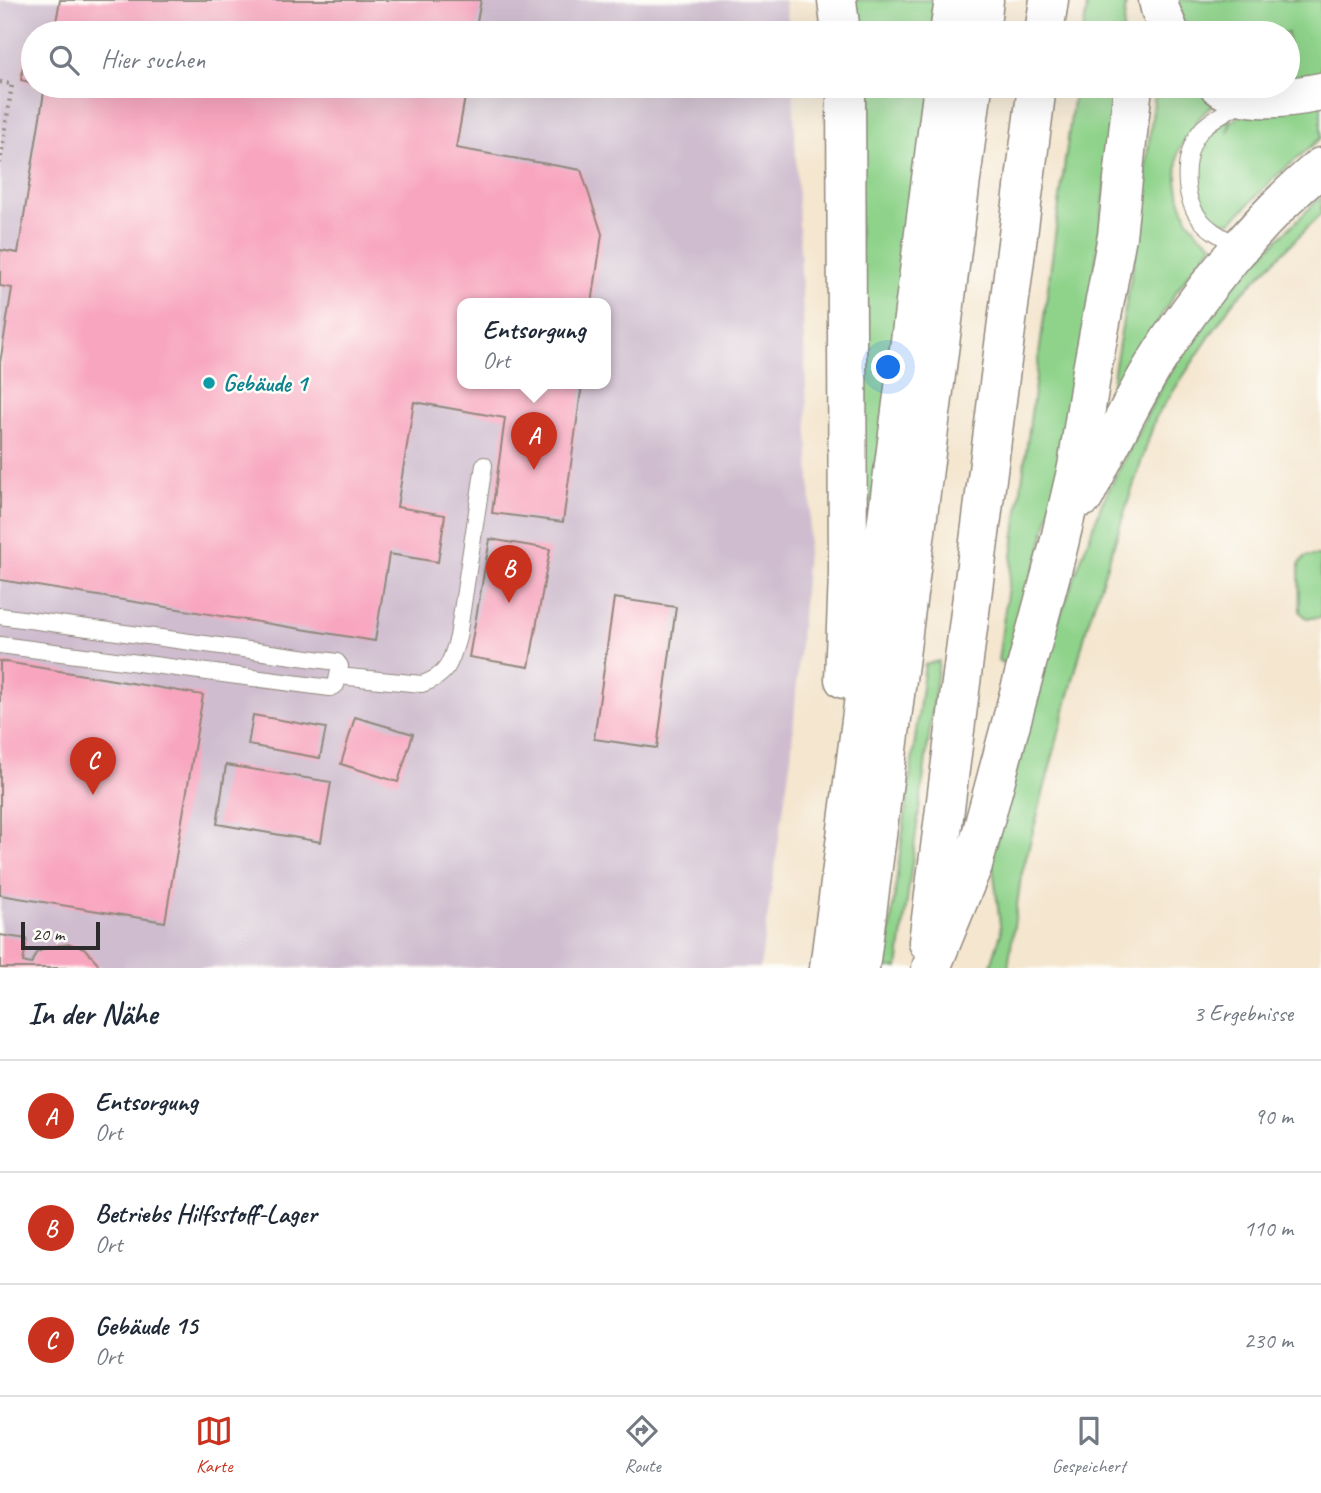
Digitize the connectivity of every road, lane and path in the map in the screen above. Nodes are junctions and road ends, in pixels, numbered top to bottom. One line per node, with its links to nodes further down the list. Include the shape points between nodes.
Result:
1 (837, 0): 7 (highway)
2 (954, 0): 8 (highway)
3 (984, 0): 9 (highway)
4 (1049, 0): 10 (highway)
5 (1140, 0): 11 (highway)
6 (1158, 0): 12 (highway)
7 (840, 21)
8 (951, 21)
9 (981, 21)
10 (1046, 21)
11 (1139, 21)
12 (1165, 21)
13 (0, 82): 22 (path, via 12,84)
14 (1321, 92): 15 (highway)
15 (1300, 96)
16 (846, 98): 30 (highway, via 847,633)
17 (941, 98): 31 (highway)
18 (972, 98): 32 (highway)
19 (1036, 98): 33 (highway)
20 (1132, 98): 26 (highway, via 1116,236 1077,467)
21 (1230, 98): 24 (lane, via 1201,130 1186,163 1186,181 1200,219)
22 (0, 163)
23 (1321, 167): 24 (highway)
24 (1241, 247): 26 (highway, via 1153,367)
25 (484, 465): 29 (lane, via 458,637 444,672 422,684)
26 (1058, 548): 34 (highway, via 973,865)
27 (0, 616): 29 (lane, via 337,662)
28 (0, 645): 29 (lane, via 330,688)
29 (338, 676)
30 (817, 968)
31 (830, 968)
32 (860, 968)
33 (924, 968)
34 (931, 968)

